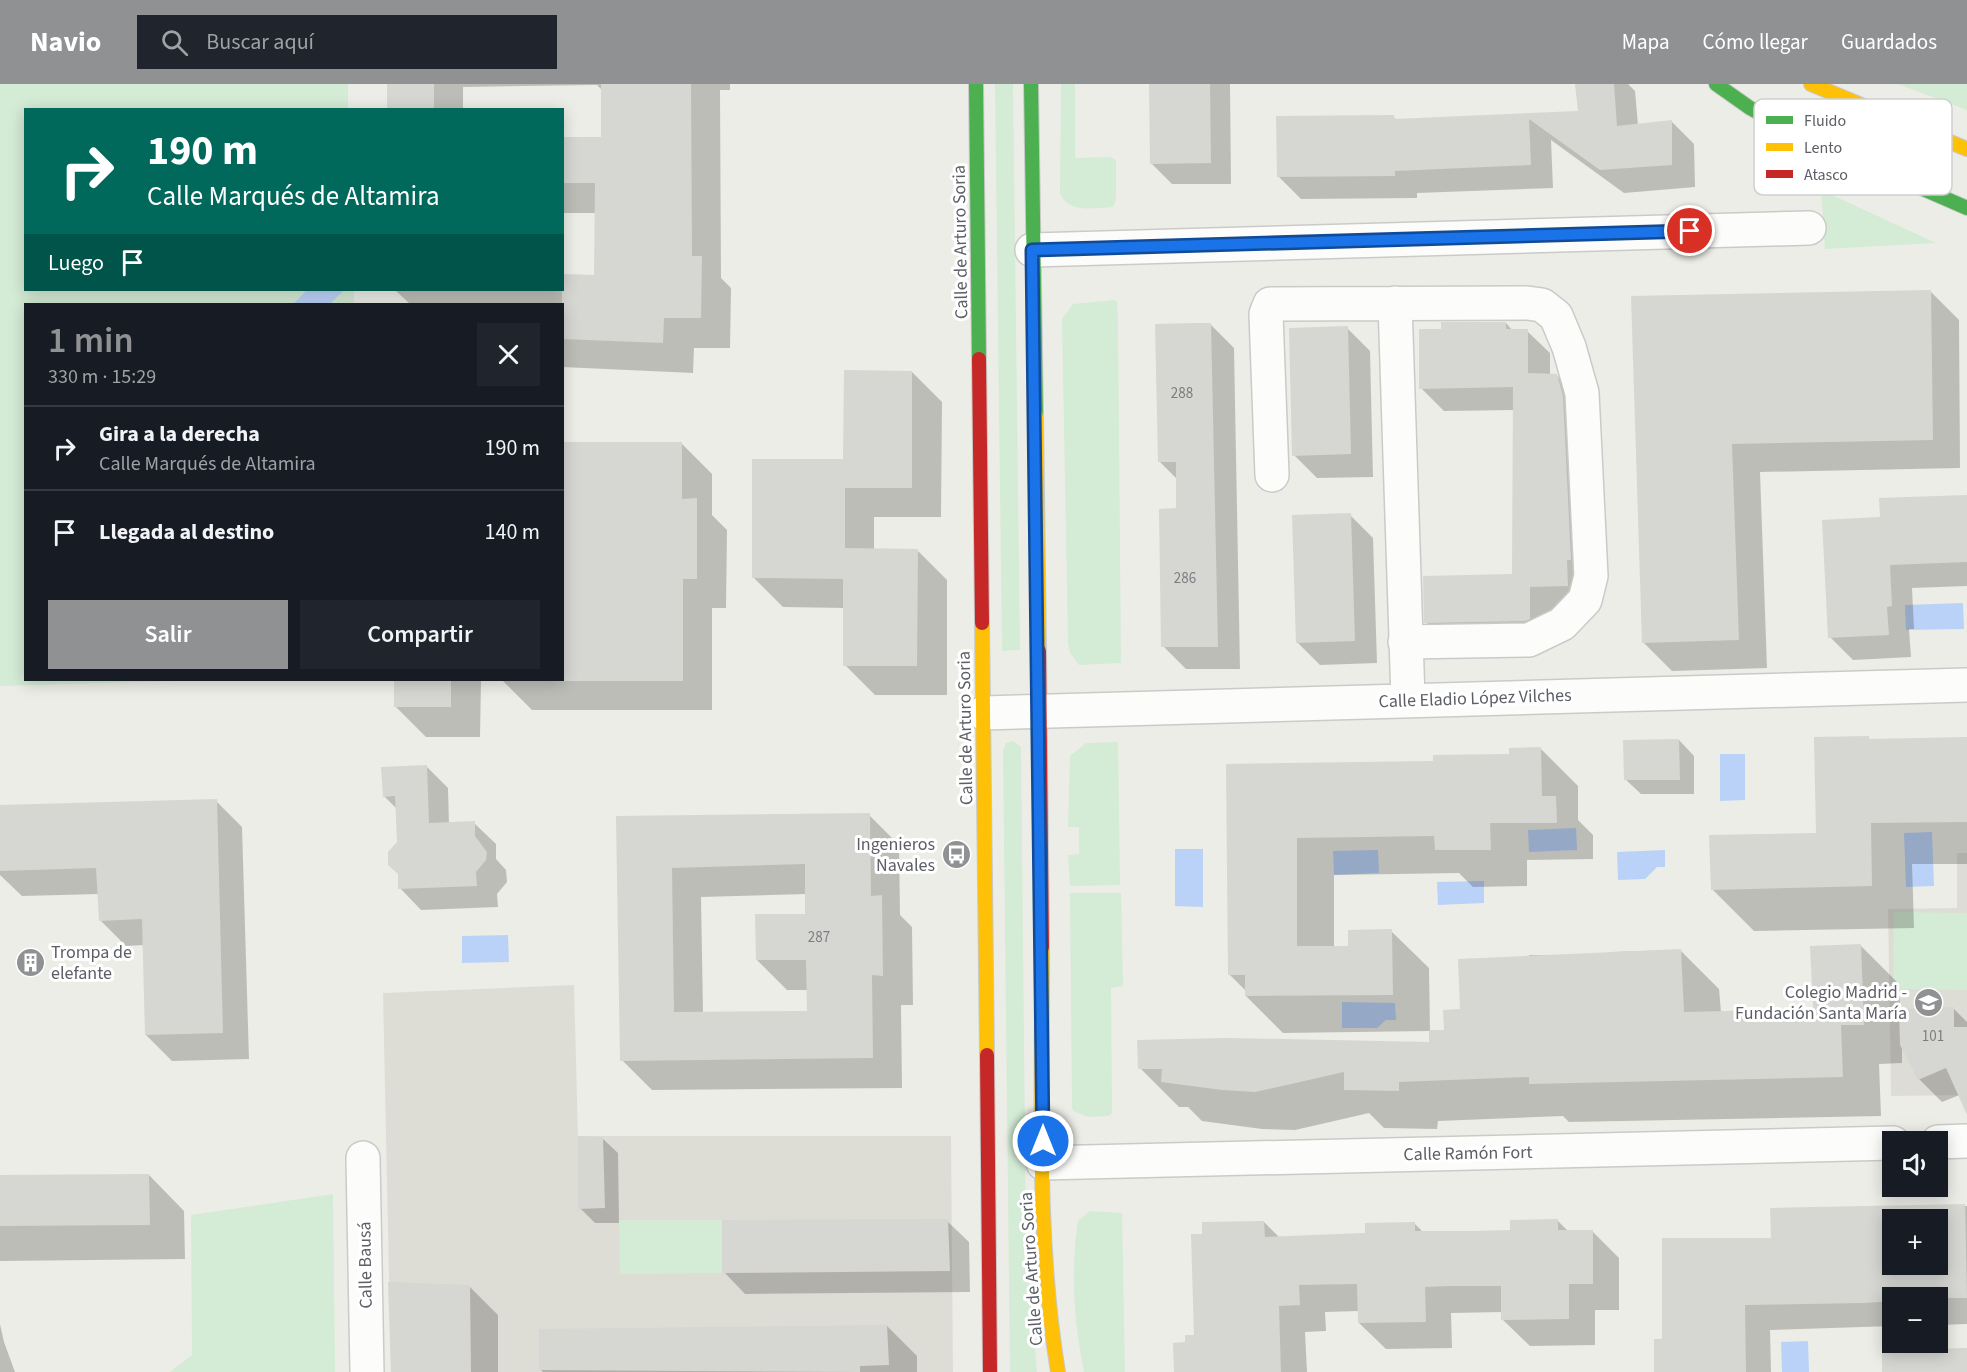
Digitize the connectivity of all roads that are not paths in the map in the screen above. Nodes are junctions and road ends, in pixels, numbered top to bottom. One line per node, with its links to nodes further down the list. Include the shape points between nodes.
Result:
1 (976, 84): 19 (main road, Calle de Arturo Soria)
2 (1031, 84): 12 (main road, Calle de Arturo Soria)
3 (1716, 84): 6 (main road)
4 (1811, 84): 5 (main road)
5 (1847, 99)
6 (1754, 110)
7 (1952, 143): 8 (main road)
8 (1967, 149)
9 (1932, 195): 10 (main road)
10 (1967, 207)
11 (1809, 228): 12 (street)
12 (1032, 250): 18 (main road, Calle de Arturo Soria)
13 (1395, 303): 14 (street, via 1270,304 1266,314); 15 (street); 15 (street, via 1542,304 1556,316 1582,393 1590,576 1585,600 1562,624 1529,640)
14 (1272, 475)
15 (1405, 642): 17 (street)
16 (1967, 685): 17 (street, Calle Eladio López Vilches)
17 (1408, 699): 18 (street, Calle Eladio López Vilches)
18 (1038, 709): 19 (street, Calle Eladio López Vilches); 24 (main road, Calle de Arturo Soria)
19 (983, 713): 26 (main road, Calle de Arturo Soria)
20 (1967, 1141): 21 (street)
21 (1948, 1142)
22 (1882, 1143): 24 (street, Calle Ramón Fort)
23 (363, 1158): 25 (street, Calle Bausá)
24 (1043, 1163): 27 (main road, Calle de Arturo Soria, via 1043,1242)
25 (367, 1372)
26 (990, 1372)
27 (1058, 1372)

